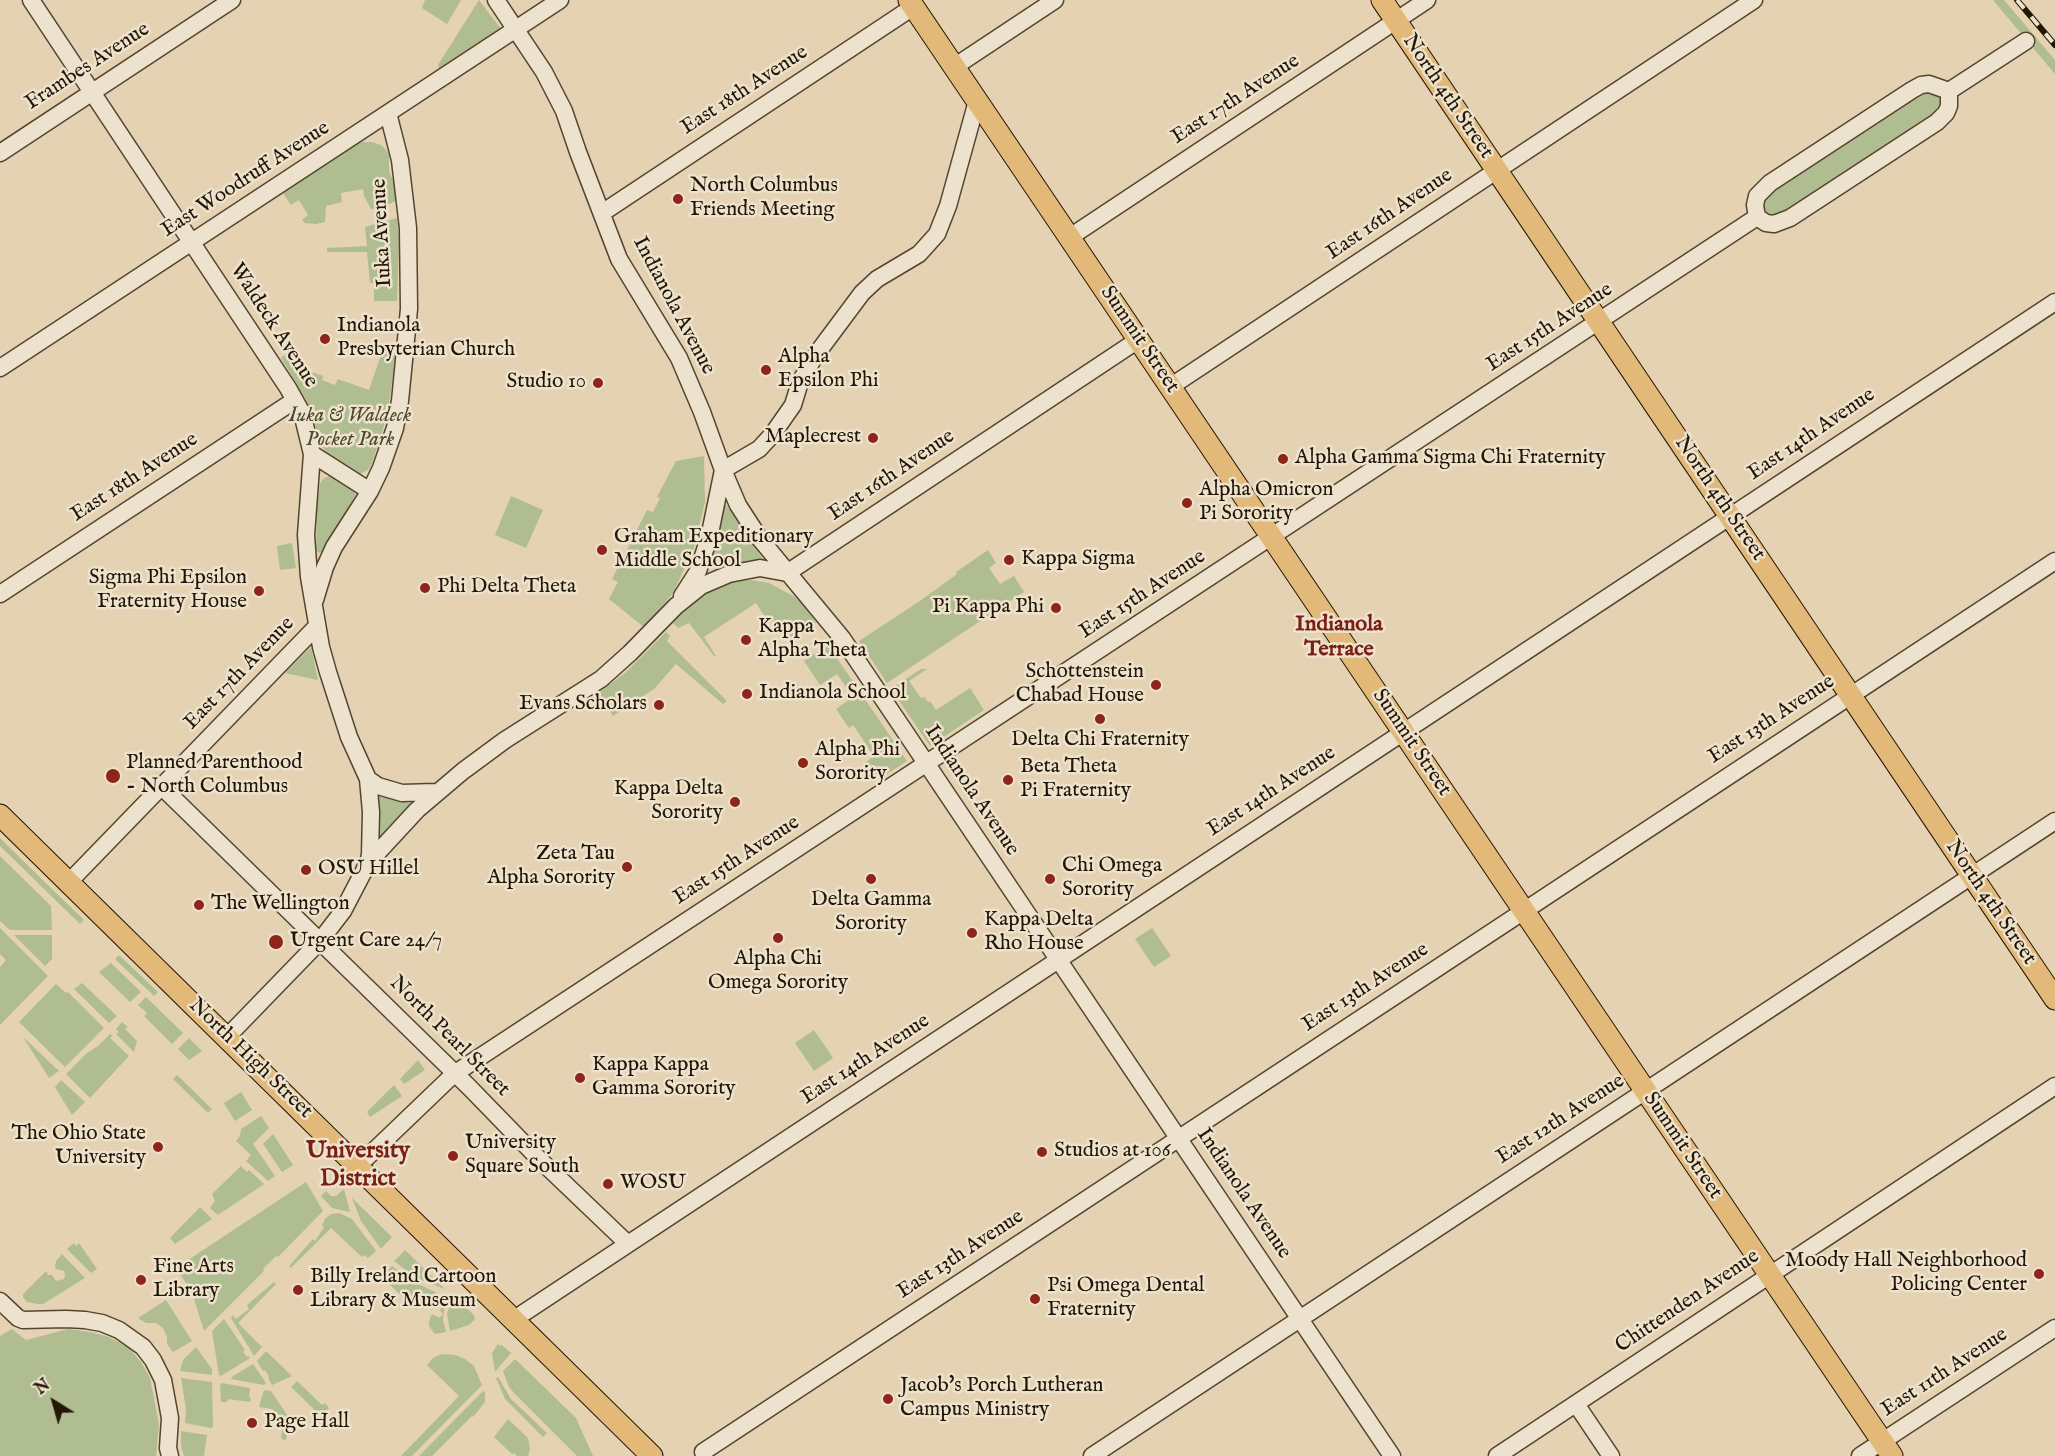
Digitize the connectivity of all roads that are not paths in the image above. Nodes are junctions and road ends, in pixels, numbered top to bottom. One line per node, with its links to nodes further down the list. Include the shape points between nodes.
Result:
1 (31, 0): 15 (street, Waldeck Avenue)
2 (232, 0): 15 (street, Frambes Avenue)
3 (560, 0): 11 (street, East Woodruff Avenue)
4 (1055, 0): 13 (street)
5 (1382, 0): 10 (main road, North 4th Street)
6 (1427, 0): 10 (street, East 17th Avenue)
7 (1754, 0): 19 (street, East 16th Avenue)
8 (911, 3): 13 (main road, Summit Street); 20 (street, East 18th Avenue)
9 (499, 4): 11 (street, Indianola Avenue)
10 (1396, 21): 19 (main road, North 4th Street); 22 (street, East 17th Avenue)
11 (516, 29): 17 (street, East Woodruff Avenue); 20 (street, Indianola Avenue, via 564,111)
12 (2026, 41): 14 (street)
13 (954, 67): 16 (main road, Summit Street)
14 (1949, 91): 21 (street, via 1949,106 1937,122 1790,218 1774,224); 21 (street, via 1921,85 1836,140 1761,190 1755,206)
15 (93, 92): 18 (street, Frambes Avenue); 23 (street, Waldeck Avenue)
16 (977, 101): 22 (main road, Summit Street); 31 (street, via 937,234 919,254 877,279 862,293 815,356 800,381 793,405 770,437 759,449)
17 (388, 113): 23 (street, East Woodruff Avenue); 32 (street, Iuka Avenue, via 404,188 409,309 395,428)
18 (0, 153)
19 (1497, 171): 25 (main road, North 4th Street); 28 (street, East 16th Avenue)
20 (602, 213): 31 (street, Indianola Avenue, via 619,259 679,358)
21 (1757, 217): 25 (street, East 15th Avenue)
22 (1070, 237): 26 (main road, Summit Street)
23 (192, 242): 27 (street, East Woodruff Avenue); 29 (street, Waldeck Avenue)
24 (2055, 302): 33 (street, East 14th Avenue)
25 (1599, 322): 33 (main road, North 4th Street); 34 (street, East 15th Avenue)
26 (1138, 340): 28 (main road, Summit Street); 36 (street, East 16th Avenue)
27 (0, 368)
28 (1170, 387): 34 (main road, Summit Street)
29 (295, 400): 30 (street, Waldeck Avenue); 37 (street, East 18th Avenue)
30 (312, 454): 32 (street); 38 (street, Waldeck Avenue, via 306,535)
31 (723, 471): 36 (street, Indianola Avenue, via 760,539); 39 (street, via 698,571)
32 (370, 491): 38 (street, Iuka Avenue, via 334,547)
33 (1730, 517): 41 (main road, North 4th Street); 42 (street, East 14th Avenue)
34 (1272, 537): 42 (main road, Summit Street); 43 (street, East 15th Avenue)
35 (2055, 561): 41 (street, East 13th Avenue)
36 (787, 573): 39 (street, via 760,568 729,574 701,586); 43 (street, Indianola Avenue, via 842,638)
37 (0, 594)
38 (313, 606): 40 (street, Waldeck Avenue)
39 (676, 606): 46 (street, via 601,679 505,740)
40 (317, 626): 44 (street, Waldeck Avenue, via 346,728); 45 (street, East 17th Avenue)
41 (1851, 695): 50 (main road, North 4th Street); 52 (street, East 13th Avenue)
42 (1404, 732): 52 (main road, Summit Street); 54 (street, East 14th Avenue)
43 (926, 764): 54 (street, Indianola Avenue); 57 (street, East 15th Avenue)
44 (368, 779): 46 (street, via 402,793); 49 (street, Waldeck Avenue)
45 (162, 786): 51 (street, East 17th Avenue); 53 (street, North Pearl Street)
46 (436, 792): 49 (street)
47 (0, 815): 51 (main road, North High Street)
48 (2055, 821): 50 (street, East 12th Avenue)
49 (368, 863): 53 (street, via 343,911)
50 (1972, 876): 55 (main road, North 4th Street); 59 (street, East 12th Avenue)
51 (69, 882): 56 (main road, North High Street)
52 (1523, 911): 59 (main road, Summit Street); 60 (street, East 13th Avenue)
53 (320, 941): 56 (street); 57 (street, North Pearl Street)
54 (1058, 960): 60 (street, Indianola Avenue); 62 (street, East 14th Avenue)
55 (2055, 999)
56 (227, 1037): 61 (main road, North High Street)
57 (454, 1074): 61 (street, East 15th Avenue); 62 (street, North Pearl Street)
58 (2055, 1086): 63 (street, Chittenden Avenue)
59 (1646, 1091): 63 (main road, Summit Street); 65 (street, East 12th Avenue)
60 (1178, 1138): 65 (street, Indianola Avenue); 70 (street, East 13th Avenue)
61 (358, 1166): 66 (main road, North High Street)
62 (628, 1244): 66 (street, East 14th Avenue)
63 (1770, 1275): 68 (street, Chittenden Avenue); 69 (main road, Summit Street)
64 (0, 1301): 71 (street, via 23,1320 102,1323 143,1347 163,1380 170,1418)
65 (1300, 1319): 73 (street, East 12th Avenue); 74 (street, Indianola Avenue)
66 (513, 1320): 72 (main road, North High Street)
67 (2052, 1337): 69 (street, East 11th Avenue)
68 (1576, 1404): 75 (street, Chittenden Avenue); 76 (street)
69 (1887, 1449): 77 (street, East 11th Avenue)
70 (702, 1452)
71 (170, 1456)
72 (652, 1456)
73 (1092, 1456)
74 (1392, 1456)
75 (1497, 1456)
76 (1611, 1456)
77 (1860, 1456)

